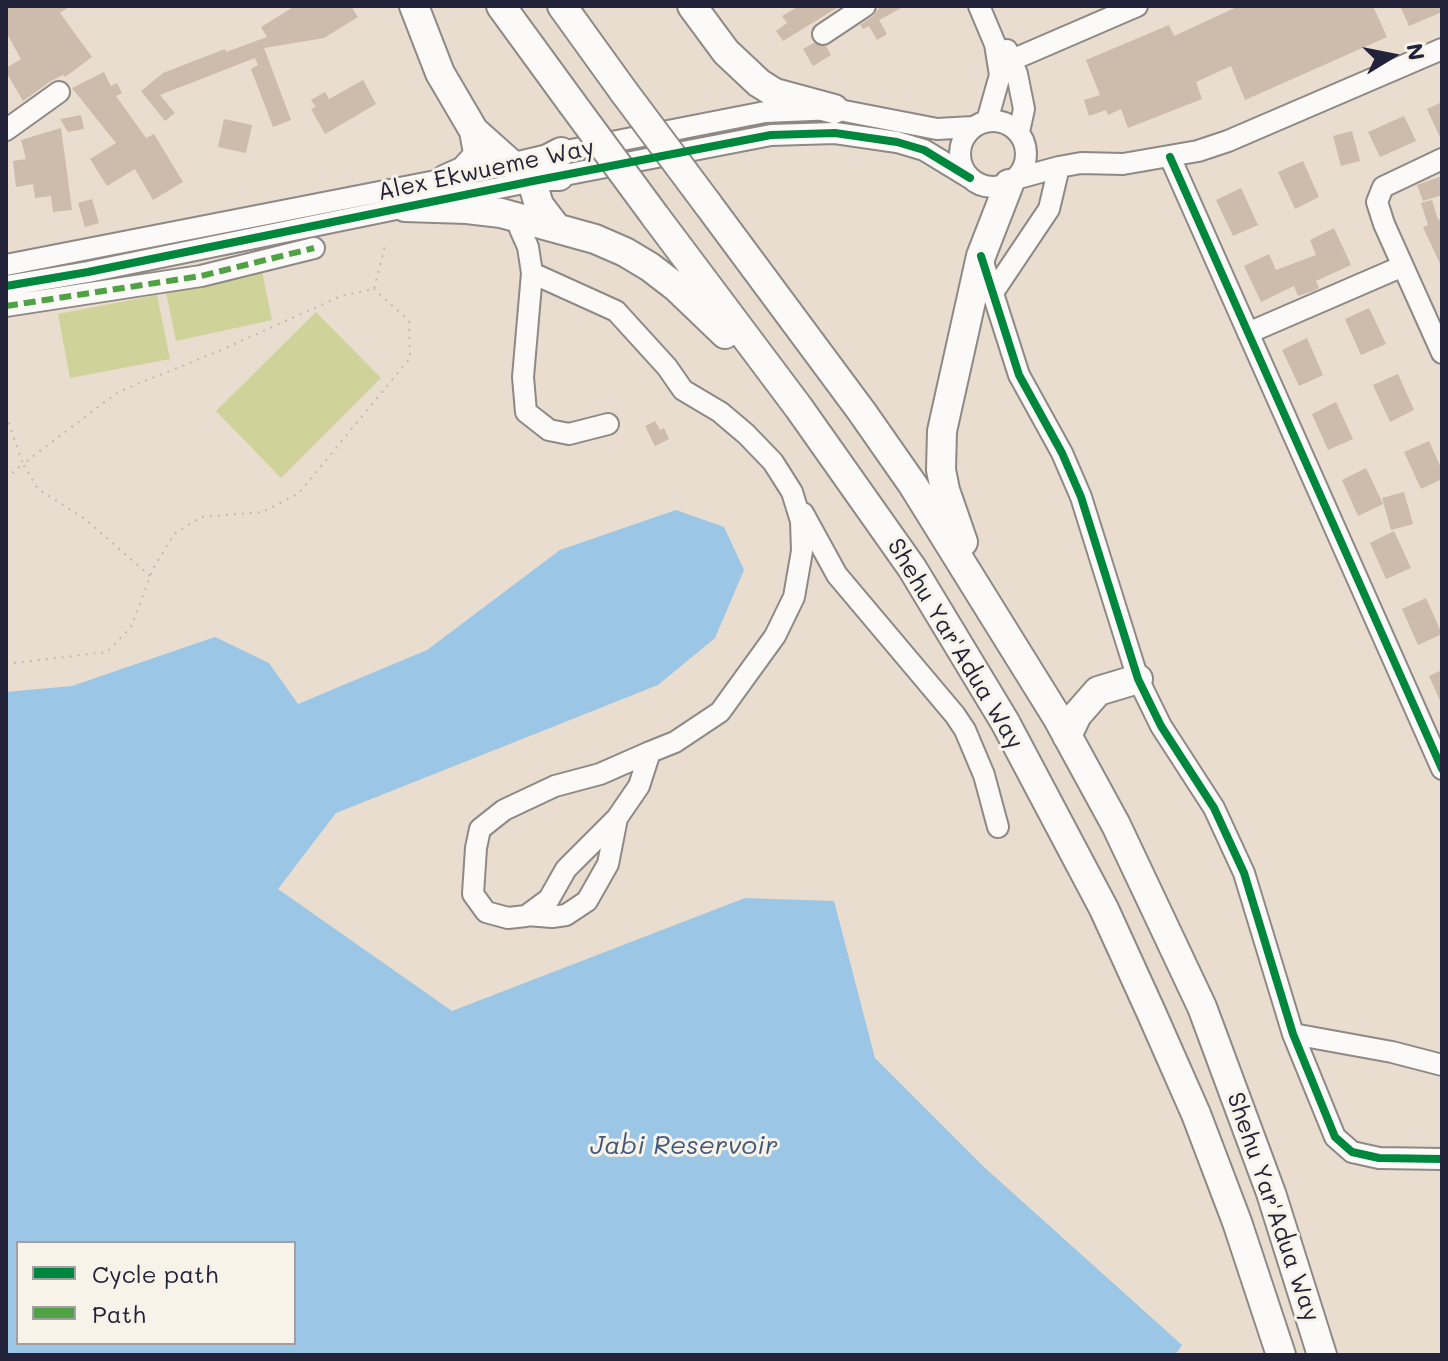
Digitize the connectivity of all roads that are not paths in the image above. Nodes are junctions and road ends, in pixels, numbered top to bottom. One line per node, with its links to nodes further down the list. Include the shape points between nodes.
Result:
1 (414, 6): 15 (highway, via 429,51)
2 (501, 6): 38 (highway, Shehu Yar'Adua Way, bridge)
3 (562, 6): 41 (highway, Shehu Yar'Adua Way, bridge, via 862,412)
4 (692, 6): 12 (highway, via 726,52 759,83 775,93)
5 (865, 6): 8 (street)
6 (1137, 6): 10 (street)
7 (981, 11): 10 (street); 13 (street, via 995,44 1000,75)
8 (823, 34)
9 (1442, 49): 17 (street, via 1228,141)
10 (1012, 60): 16 (street, via 1024,109)
11 (59, 92): 14 (street)
12 (834, 109): 13 (street, Alex Ekwueme Way, via 937,129); 21 (street, Alex Ekwueme Way, via 765,112)
13 (980, 124): 16 (street, via 999,120); 22 (street, via 961,146 963,168)
14 (6, 130)
15 (474, 131): 21 (highway); 23 (highway, via 475,159)
16 (1020, 133): 19 (street, via 1043,152); 24 (street, via 1027,155)
17 (1170, 157): 19 (street); 36 (street)
18 (1442, 159): 31 (street, via 1383,187 1377,202)
19 (1081, 163): 20 (street)
20 (1059, 167): 24 (street); 34 (street, via 1049,209)
21 (540, 169): 22 (street, Alex Ekwueme Way, via 813,133 897,142 924,150); 23 (street, Alex Ekwueme Way); 25 (street, Alex Ekwueme Way); 27 (highway, via 539,205)
22 (970, 178): 24 (street, via 990,187)
23 (446, 179): 30 (street, Alex Ekwueme Way)
24 (1012, 181): 29 (highway)
25 (405, 207): 26 (highway); 33 (street, Alex Ekwueme Way)
26 (522, 217): 27 (highway); 32 (street, via 520,229)
27 (555, 226): 38 (highway, via 615,247 650,267 703,311)
28 (314, 248): 35 (street, via 201,276)
29 (981, 256): 34 (street); 41 (highway, via 944,412 941,470 954,519)
30 (6, 265)
31 (1403, 266): 36 (street); 37 (street)
32 (532, 273): 39 (street, via 523,377 526,412 549,430 569,434); 40 (street, via 616,311 683,390 746,434)
33 (6, 286)
34 (994, 291): 42 (street, via 1019,375 1081,497)
35 (6, 306)
36 (1248, 333): 44 (street)
37 (1442, 353)
38 (799, 408): 53 (highway, Shehu Yar'Adua Way, via 957,639 1104,909 1196,1114)
39 (608, 424)
40 (792, 492): 45 (street, via 801,521 802,551 794,597 775,636 720,712); 48 (street, via 837,575 965,730)
41 (1008, 637): 43 (highway, Shehu Yar'Adua Way)
42 (1138, 679): 43 (highway, via 1098,691); 50 (street, via 1228,836 1259,916)
43 (1067, 736): 54 (highway, Shehu Yar'Adua Way, via 1116,825 1202,1007 1271,1193)
44 (1436, 738): 46 (street)
45 (650, 752): 47 (street, via 639,786); 49 (street, via 555,786 504,810 480,829 473,894 486,912 508,918)
46 (1442, 769)
47 (617, 818): 49 (street, via 566,869 549,899); 49 (street, via 608,864 587,901 566,915)
48 (998, 827)
49 (527, 915)
50 (1293, 1034): 51 (street); 52 (street, via 1335,1137 1343,1145 1379,1158)
51 (1442, 1065)
52 (1442, 1159)
53 (1281, 1355)
54 (1322, 1355)

